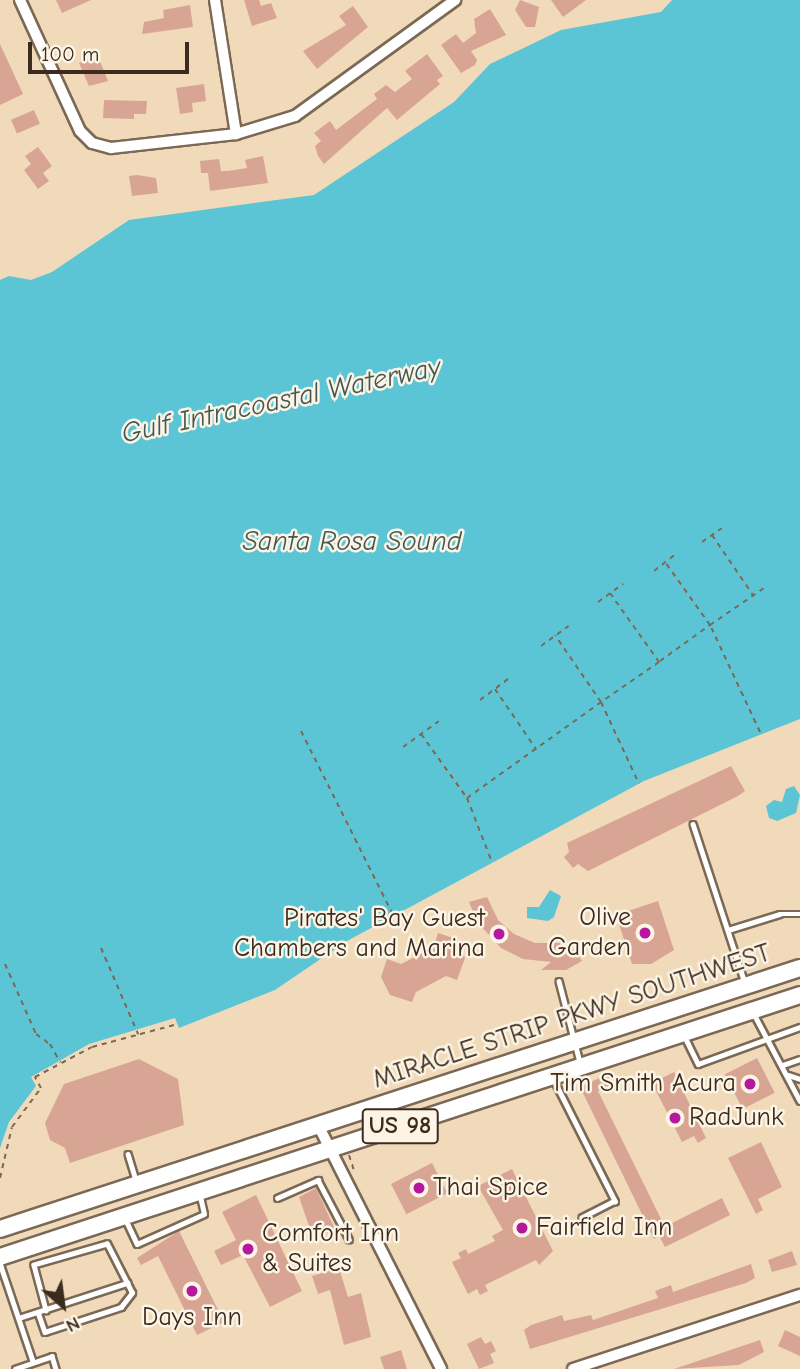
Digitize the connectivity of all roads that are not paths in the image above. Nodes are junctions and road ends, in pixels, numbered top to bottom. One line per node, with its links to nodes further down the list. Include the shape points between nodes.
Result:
1 (20, 0): 4 (street, via 75,122 92,143 111,148)
2 (215, 0): 4 (street)
3 (455, 0): 4 (street, via 312,106 274,125)
4 (236, 134)
5 (694, 824): 7 (lane)
6 (800, 914): 7 (lane, via 780,914)
7 (727, 930): 10 (lane)
8 (800, 968): 10 (highway, MIRACLE STRIP PKWY SOUTHWEST / US 98)
9 (559, 981): 16 (lane)
10 (745, 985): 16 (highway, MIRACLE STRIP PKWY SOUTHWEST / US 98)
11 (800, 995): 12 (highway, MIRACLE STRIP PKWY SOUTHWEST / US 98)
12 (751, 1011): 14 (highway, MIRACLE STRIP PKWY SOUTHWEST / US 98); 15 (lane)
13 (800, 1027): 15 (lane)
14 (684, 1033): 15 (lane, via 698,1064); 19 (highway, MIRACLE STRIP PKWY SOUTHWEST / US 98)
15 (769, 1037): 18 (lane)
16 (573, 1043): 19 (lane); 24 (highway, MIRACLE STRIP PKWY SOUTHWEST / US 98)
17 (800, 1059): 18 (lane)
18 (783, 1065): 20 (lane)
19 (581, 1066): 21 (highway, MIRACLE STRIP PKWY SOUTHWEST / US 98)
20 (788, 1075): 22 (lane); 23 (lane)
21 (552, 1076): 25 (highway, MIRACLE STRIP PKWY SOUTHWEST / US 98); 31 (lane, via 615,1201)
22 (800, 1079)
23 (800, 1101)
24 (318, 1125): 25 (street); 27 (highway, MIRACLE STRIP PKWY SOUTHWEST / US 98)
25 (330, 1149): 28 (highway, MIRACLE STRIP PKWY SOUTHWEST / US 98); 46 (street)
26 (128, 1154): 27 (lane)
27 (138, 1184): 32 (highway, MIRACLE STRIP PKWY SOUTHWEST / US 98)
28 (199, 1191): 30 (highway, MIRACLE STRIP PKWY SOUTHWEST / US 98); 30 (lane, via 204,1213 136,1244)
29 (277, 1198): 34 (lane, via 318,1180)
30 (124, 1216): 36 (highway, MIRACLE STRIP PKWY SOUTHWEST / US 98)
31 (582, 1218)
32 (29, 1219): 33 (highway, MIRACLE STRIP PKWY SOUTHWEST / US 98); 35 (highway)
33 (0, 1229)
34 (349, 1239)
35 (0, 1241)
36 (0, 1256)
37 (0, 1263): 42 (lane)
38 (127, 1283): 40 (lane); 40 (lane, via 107,1244 34,1265); 41 (lane, via 132,1293 121,1307 45,1332)
39 (800, 1295): 47 (street)
40 (46, 1310): 41 (lane)
41 (38, 1312): 42 (lane)
42 (19, 1318): 43 (lane)
43 (33, 1361): 44 (lane); 45 (lane, via 52,1356)
44 (15, 1369)
45 (56, 1369)
46 (441, 1369)
47 (573, 1369)

